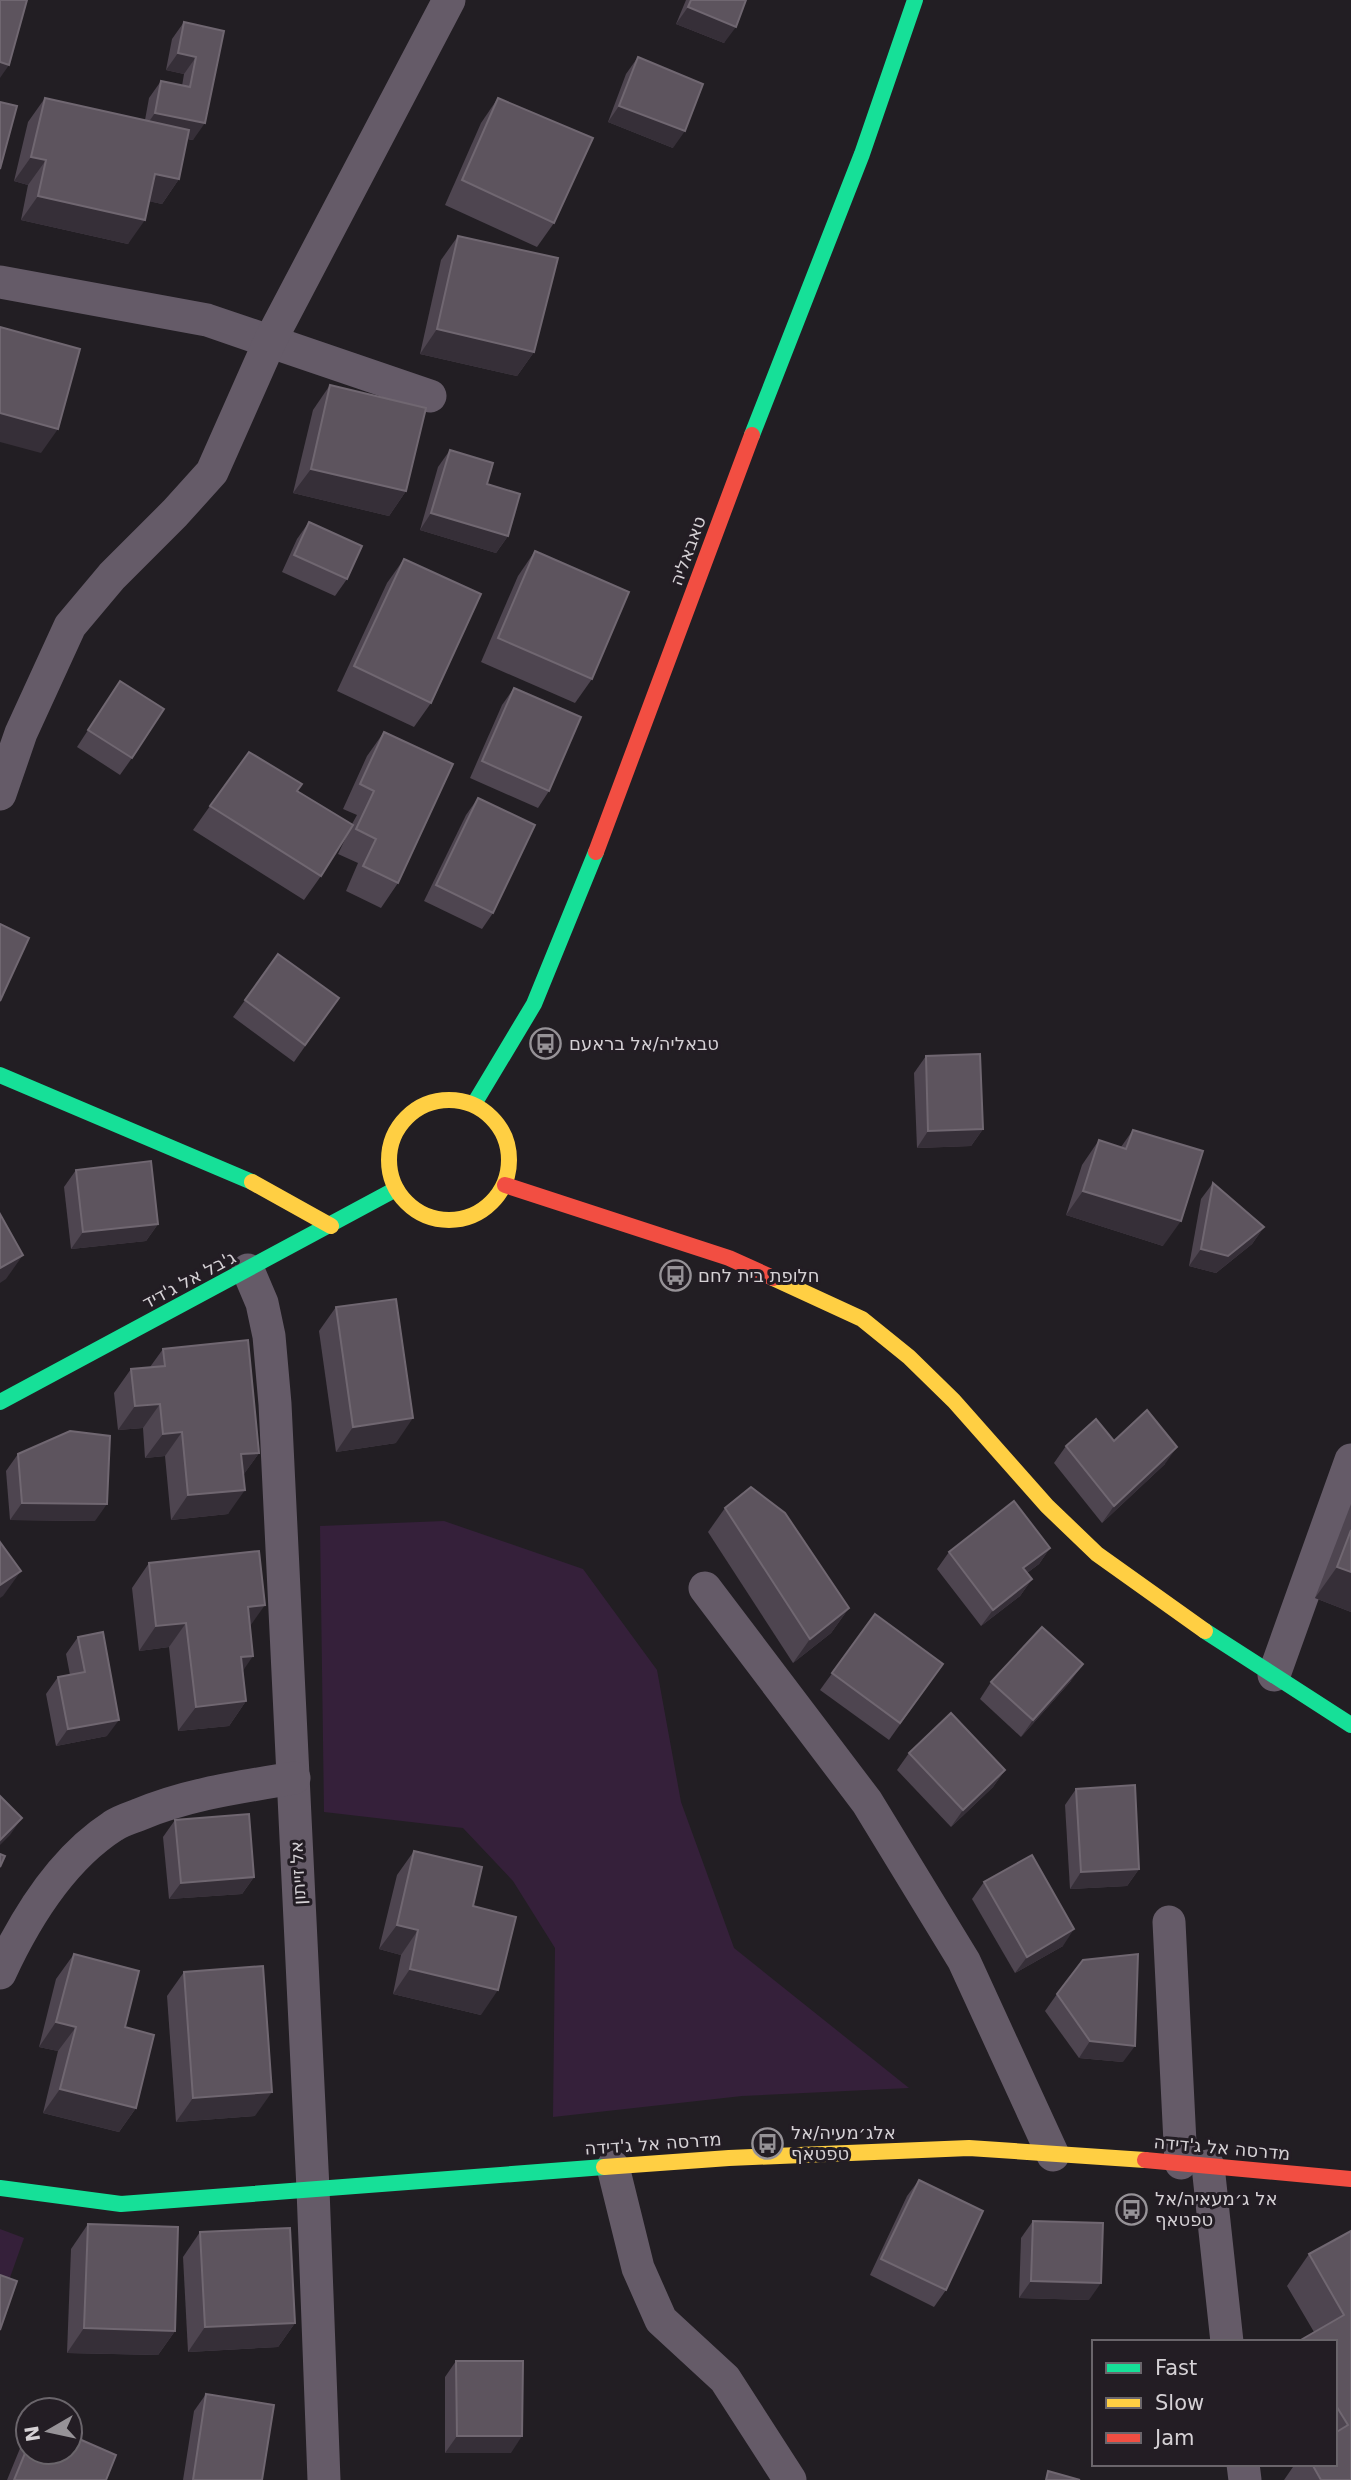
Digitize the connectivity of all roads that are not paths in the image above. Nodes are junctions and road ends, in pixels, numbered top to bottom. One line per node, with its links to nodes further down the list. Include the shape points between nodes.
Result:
1 (449, 0): 4 (street)
2 (915, 0): 8 (street, טאבאליה, via 862,154 739,467 585,882 534,1004)
3 (0, 282): 4 (street, via 207,320)
4 (270, 341): 5 (street); 6 (street, via 212,472 70,626 21,733)
5 (430, 396)
6 (0, 794)
7 (0, 1075): 11 (street, via 262,1186)
8 (474, 1104): 9 (street, via 490,1114 509,1147); 10 (street, via 437,1100 405,1119 394,1134 390,1153)
9 (505, 1185): 10 (street, via 480,1213 461,1220 424,1215); 16 (street, via 729,1258 862,1319 945,1392 1047,1506 1097,1554 1180,1615)
10 (396, 1189): 11 (street, ג'בל אל ג'דיד)
11 (331, 1226): 12 (street, ג'בל אל ג'דיד)
12 (248, 1270): 13 (street, ג'בל אל ג'דיד); 18 (street, אל זייתון, via 269,1336)
13 (0, 1402)
14 (1351, 1460): 16 (street)
15 (705, 1588): 21 (street, via 867,1802 964,1961)
16 (1274, 1675): 17 (street)
17 (1351, 1725)
18 (293, 1778): 20 (street, via 199,1794 114,1825 78,1854 51,1887 16,1939); 26 (street, אל זייתון)
19 (1169, 1922): 22 (street)
20 (0, 1973)
21 (1053, 2155): 22 (street, מדרסה אל ג'דידה); 23 (street, מדרסה אל ג'דידה, via 969,2148)
22 (1195, 2164): 24 (street, מדרסה אל ג'דידה); 27 (street)
23 (613, 2167): 26 (street, מדרסה אל ג'דידה); 29 (street, via 638,2268 661,2320 725,2379)
24 (1351, 2179)
25 (0, 2188): 26 (street, מדרסה אל ג'דידה, via 121,2204)
26 (313, 2189): 28 (street, אל זייתון)
27 (1227, 2340)
28 (324, 2480)
29 (790, 2480)

